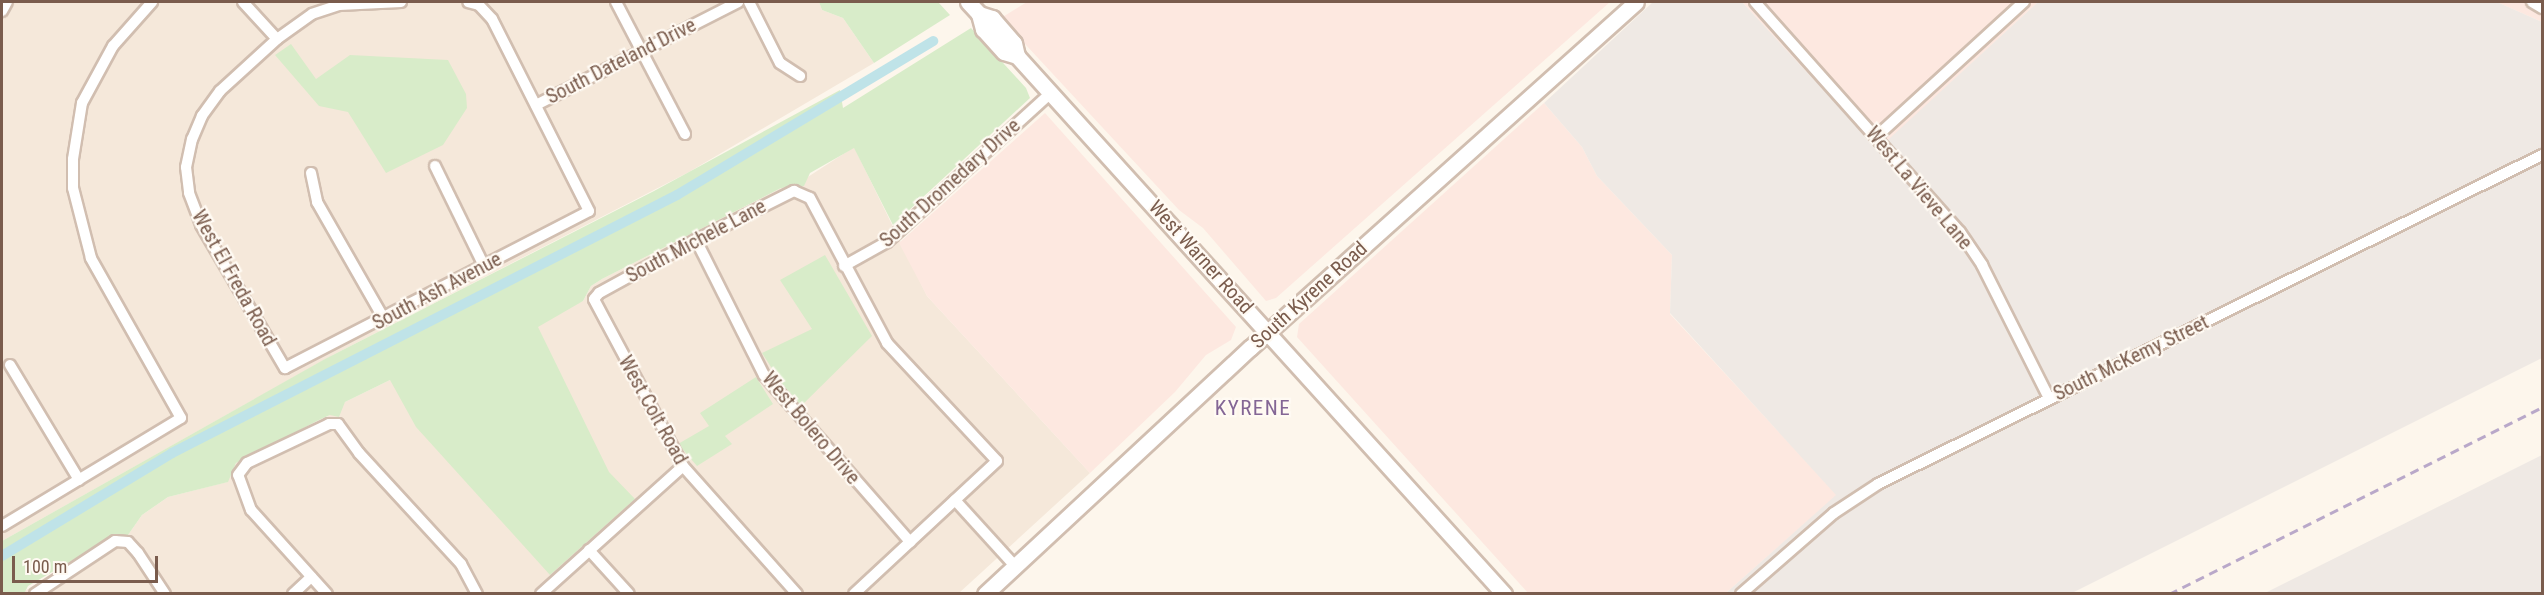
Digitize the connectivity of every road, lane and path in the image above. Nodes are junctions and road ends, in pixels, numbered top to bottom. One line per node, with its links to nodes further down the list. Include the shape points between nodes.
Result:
1 (7, 2): 15 (street)
2 (243, 2): 16 (street)
3 (401, 2): 16 (street, via 339,4 312,14)
4 (468, 2): 20 (street, via 479,5 492,19)
5 (616, 2): 17 (street)
6 (738, 2): 17 (street, South Dateland Drive)
7 (748, 2): 18 (street, via 780,63)
8 (968, 2): 19 (main road, West Warner Road, via 979,14 983,29 1004,52 1017,56)
9 (1636, 2): 31 (main road, South Kyrene Road)
10 (1755, 2): 22 (street, West La Vieve Lane)
11 (2024, 2): 22 (street)
12 (2532, 2): 14 (street)
13 (146, 3): 36 (street, via 107,54 82,103 73,159 73,188 83,236 98,272 181,418)
14 (2542, 8)
15 (2, 10)
16 (277, 39): 33 (street, West El Freda Road, via 220,91 202,116 186,167 189,193 201,225)
17 (641, 50): 20 (street, South Dateland Drive); 21 (street)
18 (800, 76)
19 (1052, 93): 28 (street, South Dromedary Drive, via 887,242); 31 (main road, West Warner Road)
20 (536, 105): 27 (street, South Ash Avenue, via 589,211)
21 (685, 134)
22 (1877, 136): 34 (street, West La Vieve Lane, via 1971,246)
23 (2542, 155): 34 (street, South McKemy Street)
24 (435, 166): 27 (street)
25 (311, 173): 30 (street, via 317,202)
26 (696, 240): 28 (street, South Michele Lane, via 794,191 802,192 810,198); 29 (street, South Michele Lane, via 599,292); 39 (street, West Bolero Drive, via 764,375)
27 (484, 266): 30 (street, South Ash Avenue)
28 (844, 266): 37 (street, via 887,343 997,461)
29 (594, 299): 35 (street, West Colt Road)
30 (384, 319): 33 (street, South Ash Avenue)
31 (1268, 331): 41 (main road, South Kyrene Road); 53 (main road, West Warner Road)
32 (10, 365): 36 (street)
33 (285, 368)
34 (2049, 398): 54 (street, South McKemy Street, via 1870,489 1834,513)
35 (682, 466): 40 (street); 50 (street, West Colt Road)
36 (80, 480): 38 (street)
37 (955, 500): 39 (street); 41 (street)
38 (2, 526)
39 (910, 542): 51 (street)
40 (589, 550): 48 (street); 49 (street)
41 (1015, 566): 52 (main road, South Kyrene Road)
42 (311, 577): 45 (street); 46 (street); 47 (street, via 251,510 238,475 247,463 329,424 338,424 359,453 461,564)
43 (35, 594): 44 (street, via 115,541 128,542)
44 (165, 594)
45 (293, 594)
46 (327, 594)
47 (477, 594)
48 (541, 594)
49 (629, 594)
50 (797, 594)
51 (854, 594)
52 (985, 594)
53 (1504, 594)
54 (1741, 594)

